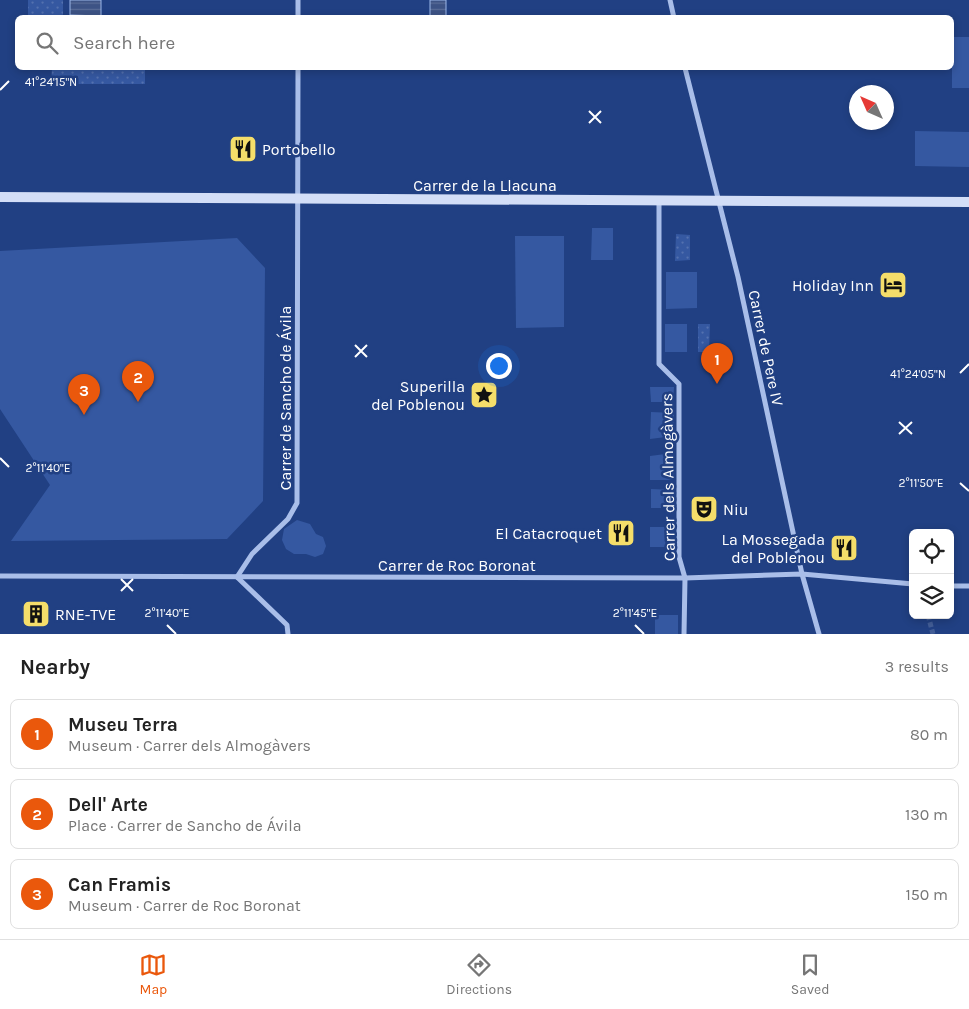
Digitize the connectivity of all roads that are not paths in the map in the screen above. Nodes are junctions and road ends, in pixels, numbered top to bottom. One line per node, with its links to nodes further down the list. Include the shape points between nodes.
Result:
1 (298, 0): 3 (street)
2 (670, 0): 4 (street)
3 (298, 15)
4 (673, 15)
5 (298, 70): 8 (street, Carrer de Sancho de Ávila)
6 (686, 70): 10 (street, Carrer de Pere IV)
7 (0, 197): 8 (street, Carrer de la Llacuna)
8 (298, 198): 9 (street, Carrer de la Llacuna); 14 (street, Carrer de Sancho de Ávila, via 297,503 288,519 252,554)
9 (659, 202): 10 (street, Carrer de la Llacuna); 15 (street, Carrer dels Almogàvers, via 659,364 679,384 679,556)
10 (719, 202): 11 (street, Carrer de la Llacuna); 12 (street, Carrer de Pere IV)
11 (969, 202)
12 (802, 574): 15 (street, Carrer de Roc Boronat); 16 (street, Carrer de Roc Boronat); 21 (street, Carrer de Pere IV)
13 (0, 576): 14 (street, Carrer de Roc Boronat)
14 (237, 577): 15 (street, Carrer de Roc Boronat); 19 (street, via 287,625)
15 (685, 578): 20 (street, Carrer dels Almogàvers)
16 (909, 584)
17 (954, 586): 18 (street)
18 (969, 586)
19 (288, 634)
20 (684, 634)
21 (819, 634)

